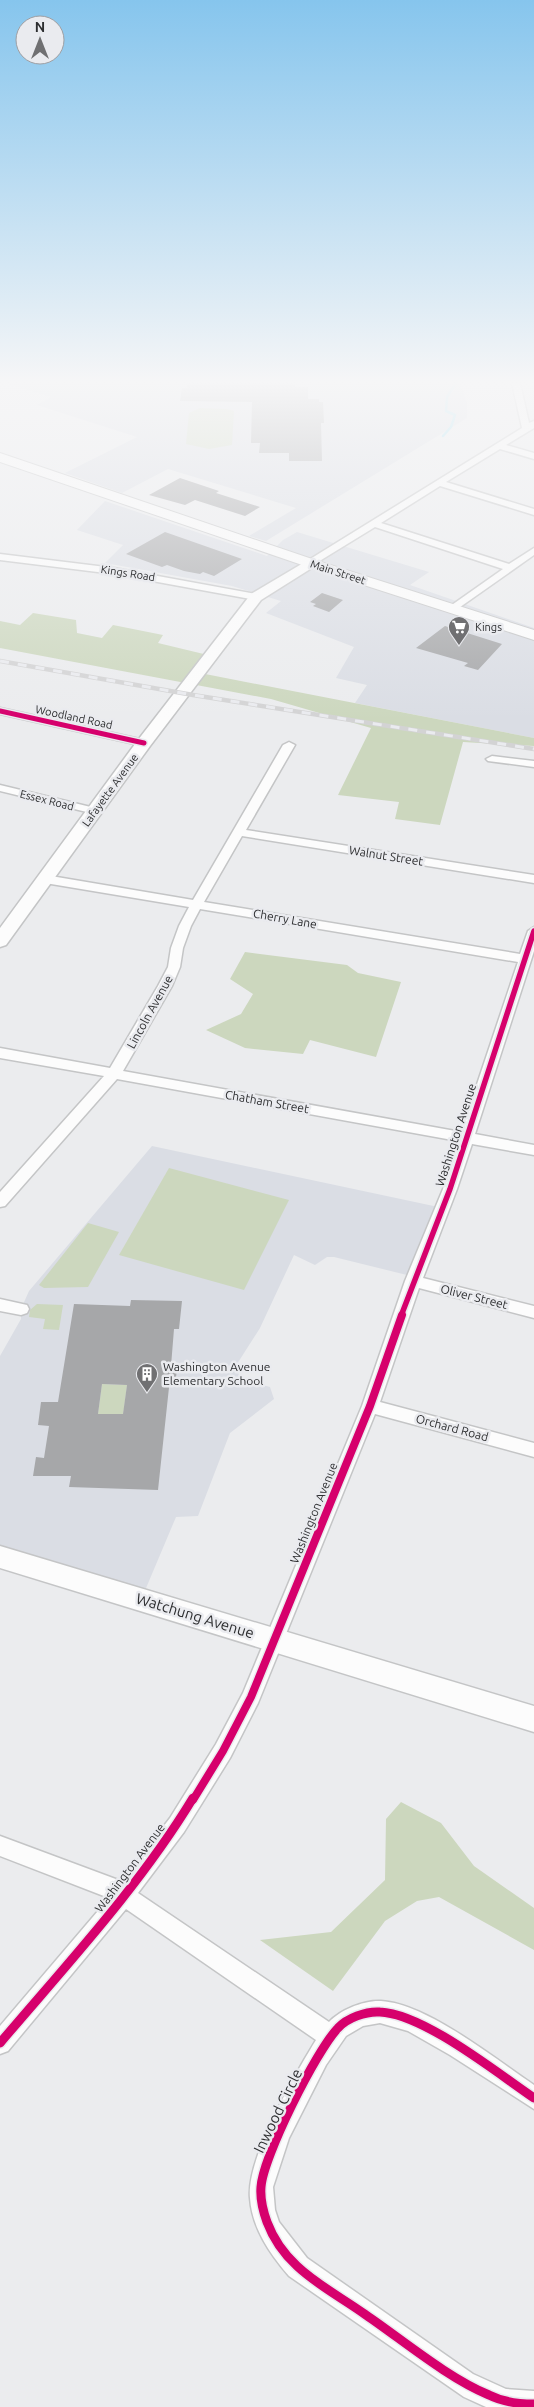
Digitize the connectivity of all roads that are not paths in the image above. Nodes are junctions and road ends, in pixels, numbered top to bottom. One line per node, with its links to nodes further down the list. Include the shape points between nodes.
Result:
1 (112, 495): 8 (main road, Main Street)
2 (420, 495): 5 (street)
3 (480, 495): 4 (street)
4 (534, 512)
5 (375, 524): 8 (street); 9 (street)
6 (534, 551): 9 (street)
7 (0, 557): 10 (street, Kings Road, via 114,571)
8 (310, 563): 10 (street, Lafayette Avenue); 11 (main road, Main Street)
9 (510, 568): 11 (street)
10 (256, 596): 14 (street, Lafayette Avenue)
11 (453, 609): 12 (main road, Main Street)
12 (534, 635)
13 (0, 711): 14 (street, Woodland Road)
14 (144, 743): 19 (street, Lafayette Avenue)
15 (290, 745): 20 (street, Lincoln Avenue)
16 (492, 759): 17 (street)
17 (534, 764)
18 (0, 788): 19 (street, Essex Road)
19 (95, 811): 21 (street, Lafayette Avenue)
20 (238, 832): 22 (street, Walnut Street); 23 (street, Lincoln Avenue)
21 (45, 878): 23 (street, Cherry Lane); 25 (street, Lafayette Avenue)
22 (534, 880)
23 (197, 904): 26 (street, Cherry Lane); 28 (street, Lincoln Avenue, via 185,926 174,967 165,986)
24 (534, 931): 26 (street, Washington Avenue)
25 (0, 939)
26 (525, 959): 29 (street, Washington Avenue)
27 (0, 1053): 28 (street, Chatham Street)
28 (114, 1074): 29 (street, Chatham Street); 31 (street, Lincoln Avenue)
29 (467, 1138): 30 (street, Chatham Street); 32 (street, Washington Avenue)
30 (534, 1150)
31 (0, 1202)
32 (413, 1281): 35 (street, Oliver Street); 36 (street, Washington Avenue)
33 (0, 1305): 34 (street)
34 (21, 1309)
35 (534, 1312)
36 (370, 1406): 37 (street, Orchard Road); 39 (street, Washington Avenue)
37 (534, 1450)
38 (0, 1557): 39 (street, Watchung Avenue)
39 (276, 1640): 40 (street, Watchung Avenue); 42 (street, Washington Avenue, via 223,1751 177,1825)
40 (534, 1719)
41 (0, 1846): 42 (street, via 103,1882)
42 (124, 1895): 43 (street); 44 (street, Washington Avenue)
43 (331, 2037): 45 (street, Inwood Circle, via 348,2020 362,2015 381,2012 399,2015 426,2027); 46 (street, Inwood Circle, via 306,2078 269,2156 261,2188 270,2232 298,2267 464,2384 489,2398)
44 (0, 2043)
45 (534, 2098)
46 (534, 2404)

